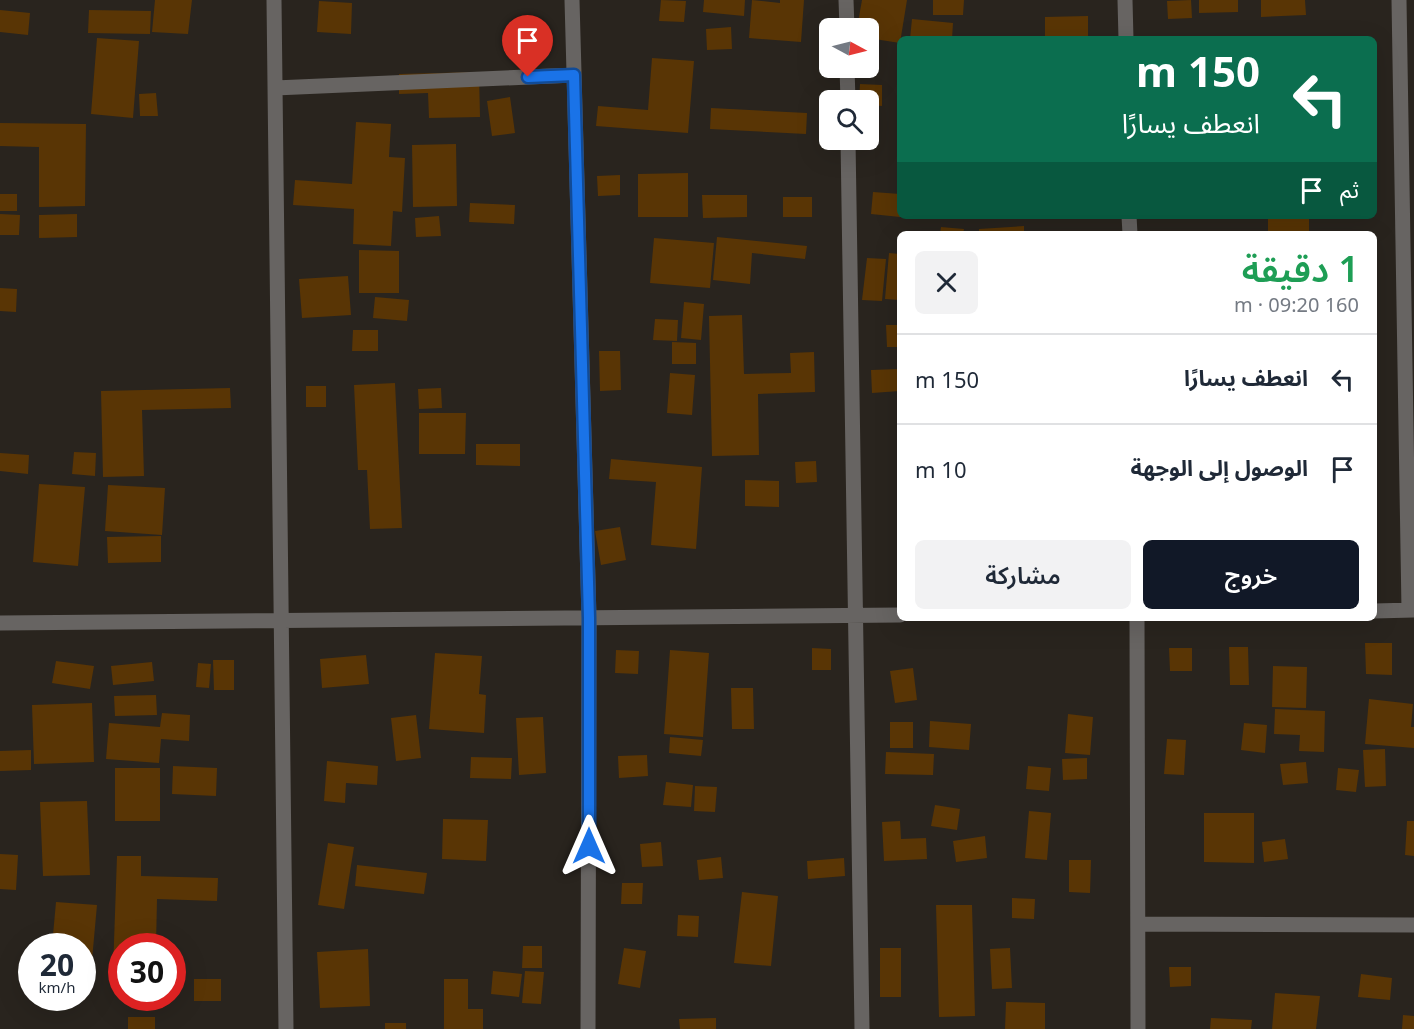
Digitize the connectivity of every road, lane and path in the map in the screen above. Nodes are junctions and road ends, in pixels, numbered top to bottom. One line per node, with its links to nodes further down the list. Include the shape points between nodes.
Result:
1 (274, 0): 9 (street)
2 (572, 0): 8 (street)
3 (846, 0): 6 (street)
4 (1125, 0): 7 (street)
5 (1399, 0): 11 (street)
6 (847, 18)
7 (1126, 36)
8 (574, 75): 9 (street); 15 (street)
9 (275, 88): 17 (street)
10 (848, 150): 14 (street)
11 (1411, 610): 12 (street)
12 (1377, 611)
13 (897, 615): 14 (street)
14 (856, 616): 15 (street); 23 (street)
15 (589, 618): 17 (street); 22 (street)
16 (1137, 621): 19 (street)
17 (283, 622): 18 (street); 21 (street)
18 (0, 623)
19 (1138, 924): 20 (street); 24 (street)
20 (1414, 925)
21 (286, 1029)
22 (588, 1029)
23 (862, 1029)
24 (1138, 1029)

